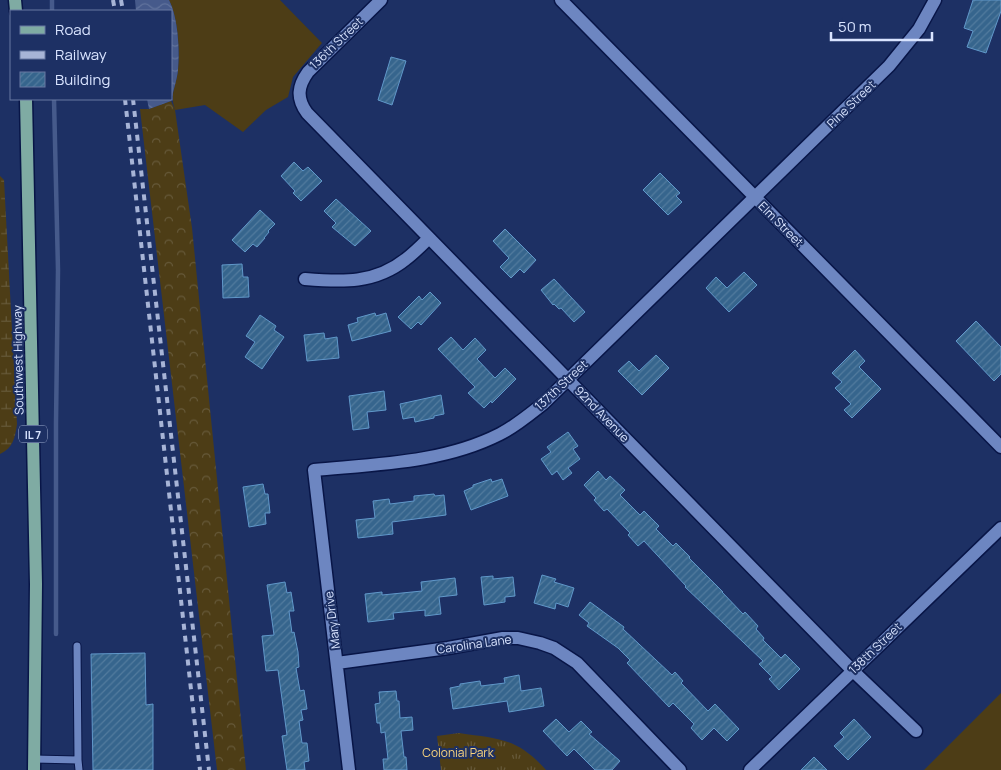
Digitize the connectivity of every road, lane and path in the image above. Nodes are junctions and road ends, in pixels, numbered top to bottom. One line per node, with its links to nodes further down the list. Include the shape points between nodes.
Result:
1 (381, 0): 4 (street, 136th Street, via 315,63 301,82)
2 (561, 0): 6 (street, Elm Street)
3 (935, 0): 6 (street, Pine Street, via 919,29 890,66)
4 (299, 92): 7 (street, 92nd Avenue, via 307,113)
5 (26, 100): 18 (main road, Southwest Highway / IL 7, via 36,584)
6 (755, 198): 9 (street, 137th Street); 10 (street, Elm Street)
7 (429, 238): 8 (street, via 405,260 375,276 356,281); 9 (street, 92nd Avenue)
8 (305, 279)
9 (568, 379): 11 (street, 137th Street, via 524,419 473,446 426,459); 15 (street, 92nd Avenue)
10 (1001, 447)
11 (314, 470): 14 (street, Mary Drive)
12 (1001, 528): 15 (street, 138th Street)
13 (77, 646): 17 (lane)
14 (337, 663): 20 (street, Mary Drive); 21 (street, Carolina Lane, via 503,638 540,643 554,648 576,664)
15 (852, 670): 16 (street, 92nd Avenue); 22 (street, 138th Street)
16 (916, 731)
17 (78, 760): 18 (lane); 19 (lane)
18 (34, 764)
19 (79, 770)
20 (349, 770)
21 (680, 770)
22 (750, 770)

